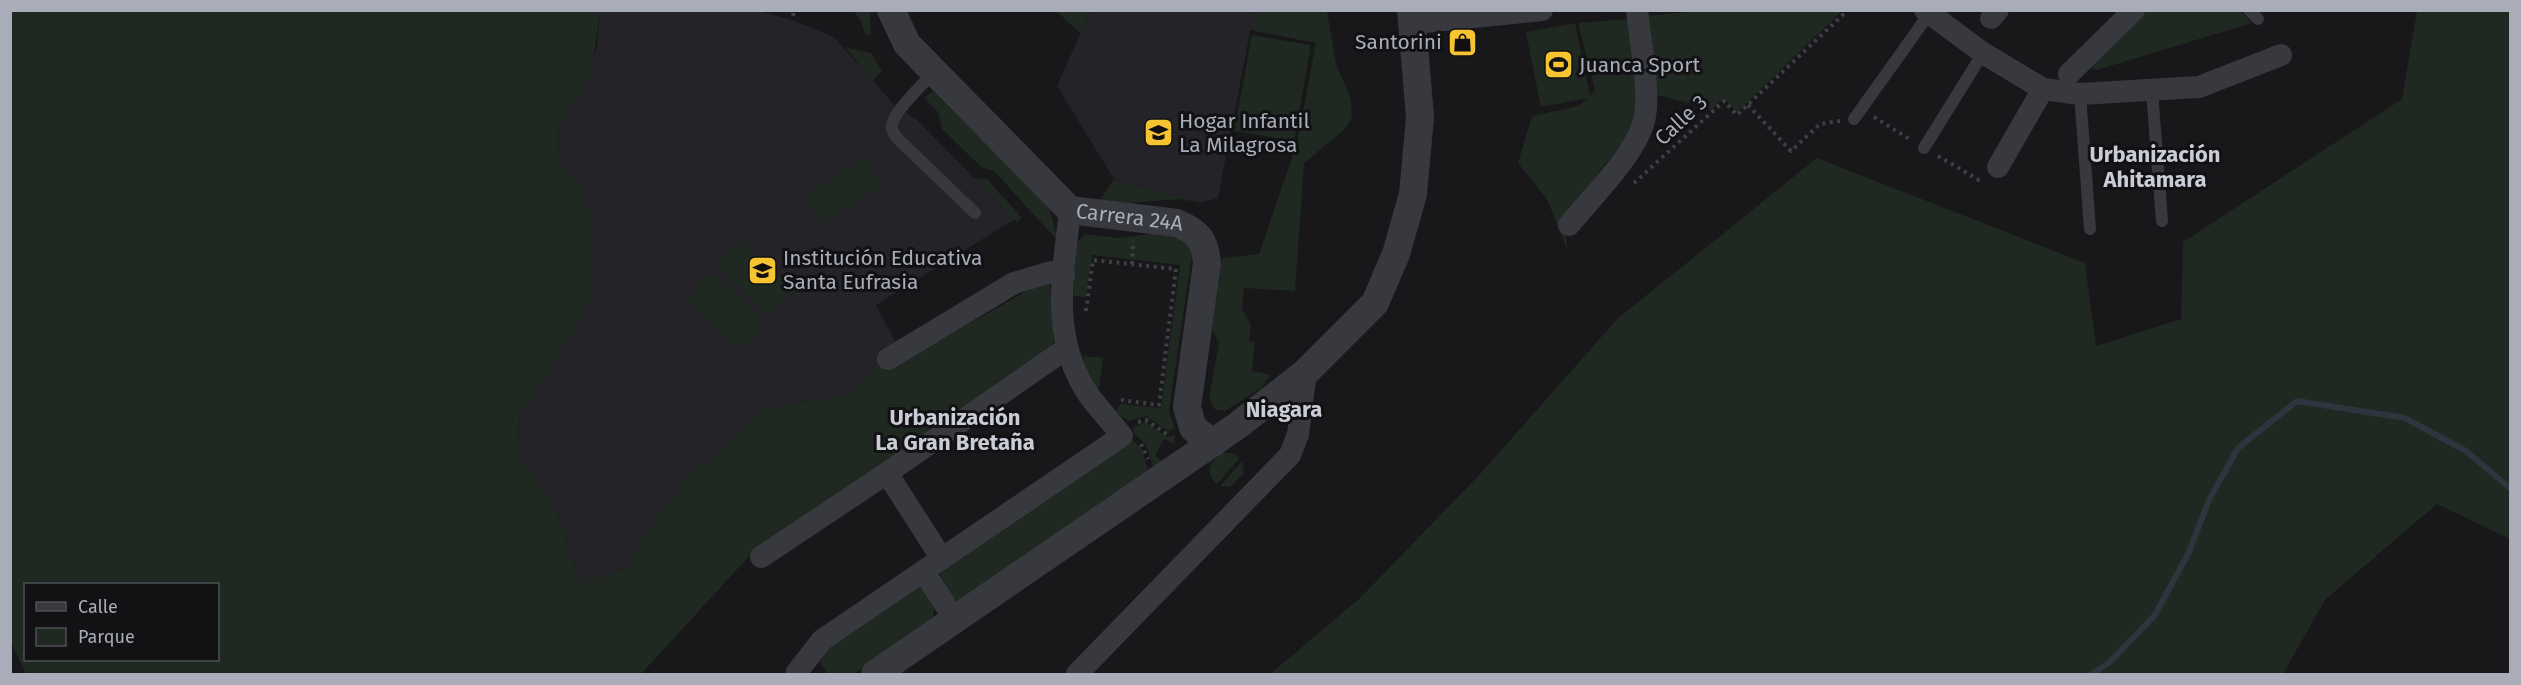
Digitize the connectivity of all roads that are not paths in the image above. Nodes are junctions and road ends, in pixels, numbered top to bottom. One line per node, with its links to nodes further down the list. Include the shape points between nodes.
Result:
1 (891, 10): 9 (street, Carrera 24A, via 907,44)
2 (1542, 10): 6 (street)
3 (1637, 10): 20 (street, via 1646,93 1644,120 1635,145)
4 (2134, 10): 10 (street)
5 (1927, 12): 7 (street); 14 (lane)
6 (1413, 17): 25 (street, via 1420,117 1413,194 1396,254 1375,303)
7 (1983, 53): 11 (street); 15 (lane)
8 (2281, 55): 12 (street, via 2199,87)
9 (933, 73): 17 (street, Carrera 24A); 18 (lane, via 898,113 891,129)
10 (2069, 74)
11 (2043, 89): 13 (street); 16 (street)
12 (2152, 91): 13 (street); 19 (lane)
13 (2080, 94): 21 (lane)
14 (1854, 119)
15 (1924, 148)
16 (1998, 167)
17 (1070, 210): 22 (street); 26 (street, Carrera 24A, via 1177,223 1193,230 1206,248 1187,407)
18 (975, 213)
19 (2162, 221)
20 (1569, 225)
21 (2090, 229)
22 (1064, 275): 23 (street, via 1061,321); 24 (street, via 1051,272 1014,283)
23 (1067, 348): 27 (street); 29 (street, via 1090,397 1122,436)
24 (888, 359)
25 (1306, 372): 26 (street); 34 (street, via 1298,434 1290,455)
26 (1203, 435): 31 (street, via 1156,483)
27 (887, 473): 28 (street); 29 (street)
28 (761, 557)
29 (942, 559): 30 (street)
30 (924, 572): 31 (street); 32 (street, via 822,640)
31 (955, 620): 33 (street)
32 (797, 672)
33 (875, 675)
34 (1077, 675)

